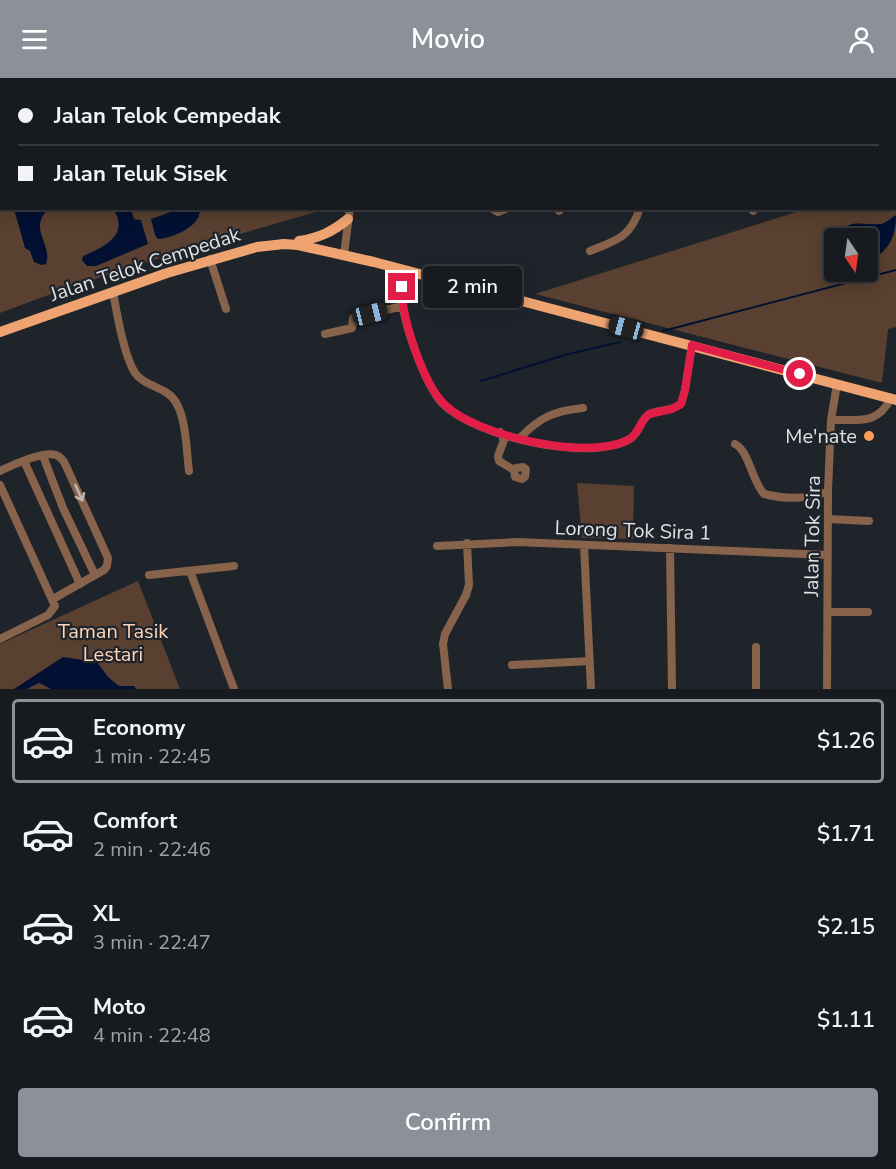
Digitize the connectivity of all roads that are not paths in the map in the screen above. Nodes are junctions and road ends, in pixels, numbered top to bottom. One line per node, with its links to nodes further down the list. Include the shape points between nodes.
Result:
1 (639, 210): 4 (street, via 624,236)
2 (349, 214): 3 (main road, via 330,233); 5 (street)
3 (284, 244): 5 (main road, Jalan Telok Cempedak); 6 (main road, Jalan Telok Cempedak)
4 (590, 251)
5 (344, 254): 7 (main road, Jalan Telok Cempedak)
6 (210, 259): 8 (main road, Jalan Telok Cempedak); 10 (street)
7 (405, 270): 9 (street); 13 (main road, Jalan Telok Cempedak)
8 (112, 292): 11 (main road, Jalan Telok Cempedak); 24 (street, via 132,369 143,381 173,397 179,407)
9 (403, 306): 12 (street, via 353,318 352,328); 18 (street, via 418,356 436,395 452,411)
10 (226, 309)
11 (0, 332)
12 (325, 334)
13 (692, 345): 14 (main road, Jalan Telok Cempedak); 19 (street, via 681,404 649,414 634,436 607,447 558,447)
14 (837, 384): 15 (main road, Jalan Telok Cempedak); 17 (street, Jalan Tok Sira)
15 (893, 399): 17 (street, via 879,416)
16 (583, 408): 19 (street, via 541,418)
17 (831, 420): 27 (street, Jalan Tok Sira)
18 (500, 432): 19 (street); 25 (street, via 504,440 498,458)
19 (520, 438)
20 (735, 444): 27 (street, via 743,451 764,494 811,497)
21 (43, 456): 22 (street); 37 (street); 37 (street, one-way to 37, via 55,454 63,460 108,558 107,566)
22 (24, 461): 23 (street); 39 (street)
23 (0, 471)
24 (189, 471)
25 (514, 471)
26 (0, 485): 40 (street)
27 (828, 491): 28 (street, Jalan Tok Sira)
28 (828, 519): 29 (street); 34 (street, Jalan Tok Sira)
29 (869, 520)
30 (467, 543): 31 (street, Lorong Tok Sira 1); 32 (street, Lorong Tok Sira 1); 48 (street, via 469,585 443,644)
31 (584, 545): 33 (street, Lorong Tok Sira 1); 45 (street)
32 (437, 546)
33 (670, 548): 34 (street, Lorong Tok Sira 1); 50 (street)
34 (827, 555): 41 (street, Jalan Tok Sira)
35 (234, 566): 36 (street)
36 (190, 571): 38 (street); 47 (street)
37 (95, 575): 39 (street)
38 (149, 575)
39 (80, 584): 40 (street)
40 (53, 599): 43 (street, via 55,606 48,615)
41 (828, 612): 42 (street); 52 (street, Jalan Tok Sira)
42 (868, 612)
43 (0, 639)
44 (756, 646): 51 (street)
45 (590, 661): 46 (street); 49 (street)
46 (512, 665)
47 (234, 689)
48 (448, 689)
49 (591, 689)
50 (672, 689)
51 (756, 689)
52 (827, 689)

